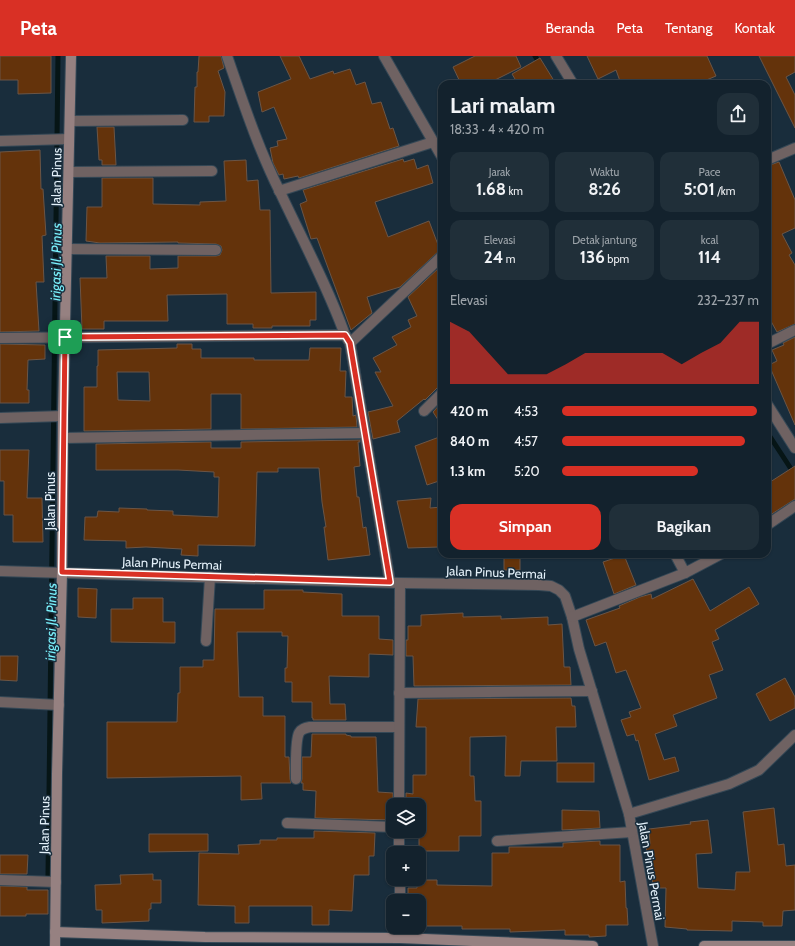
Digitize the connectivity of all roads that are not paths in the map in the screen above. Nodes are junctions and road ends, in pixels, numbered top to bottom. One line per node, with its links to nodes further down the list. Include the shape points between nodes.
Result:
1 (71, 56): 7 (street, Jalan Pinus)
2 (227, 56): 16 (street, via 254,132)
3 (384, 56): 10 (street)
4 (556, 56): 5 (street)
5 (571, 80)
6 (183, 120): 7 (street)
7 (70, 121): 8 (street, Jalan Pinus)
8 (69, 139): 9 (street); 15 (street, Jalan Pinus)
9 (0, 141)
10 (433, 142): 12 (street); 16 (street)
11 (795, 148): 13 (street)
12 (438, 150)
13 (771, 158)
14 (212, 171): 15 (street)
15 (69, 172): 17 (street, Jalan Pinus)
16 (279, 191): 23 (street, via 334,302)
17 (67, 249): 18 (street); 21 (street, Jalan Pinus)
18 (216, 250)
19 (438, 260): 23 (street)
20 (795, 330): 24 (street)
21 (65, 337): 22 (street); 23 (street); 28 (street, Jalan Pinus)
22 (0, 338)
23 (348, 339): 30 (street)
24 (771, 342)
25 (438, 397): 27 (street)
26 (771, 410): 32 (street)
27 (424, 412)
28 (63, 416): 29 (street); 31 (street, Jalan Pinus)
29 (0, 418)
30 (365, 433): 31 (street); 41 (street)
31 (63, 438): 38 (street, Jalan Pinus)
32 (795, 448)
33 (795, 506): 34 (street)
34 (771, 522)
35 (677, 558): 39 (street)
36 (713, 558): 39 (street)
37 (0, 571): 38 (street, Jalan Pinus Permai)
38 (62, 572): 40 (street, Jalan Pinus Permai); 47 (street, Jalan Pinus)
39 (685, 573): 42 (street)
40 (210, 577): 41 (street, Jalan Pinus Permai); 43 (street)
41 (395, 583): 42 (street, Jalan Pinus Permai, via 551,586 565,596); 45 (street)
42 (572, 617): 44 (street, Jalan Pinus Permai)
43 (206, 641)
44 (592, 691): 45 (street); 52 (street, Jalan Pinus Permai)
45 (399, 693): 48 (street)
46 (0, 702): 47 (street)
47 (59, 705): 58 (street, Jalan Pinus)
48 (399, 727): 50 (street, via 303,729 297,739); 51 (street)
49 (795, 735): 52 (street, via 752,774 730,784)
50 (296, 779)
51 (399, 798)
52 (629, 814): 55 (street, Jalan Pinus Permai)
53 (287, 823): 54 (street)
54 (386, 827)
55 (632, 832): 56 (street); 64 (street, Jalan Pinus Permai)
56 (497, 841)
57 (0, 880): 58 (street)
58 (56, 882): 59 (street, Jalan Pinus)
59 (55, 932): 61 (street, via 205,937); 62 (street, Jalan Pinus)
60 (400, 934): 61 (street)
61 (400, 938): 63 (street)
62 (55, 945)
63 (593, 946)
64 (653, 946)
65 (704, 946): 66 (street)
66 (795, 946)

